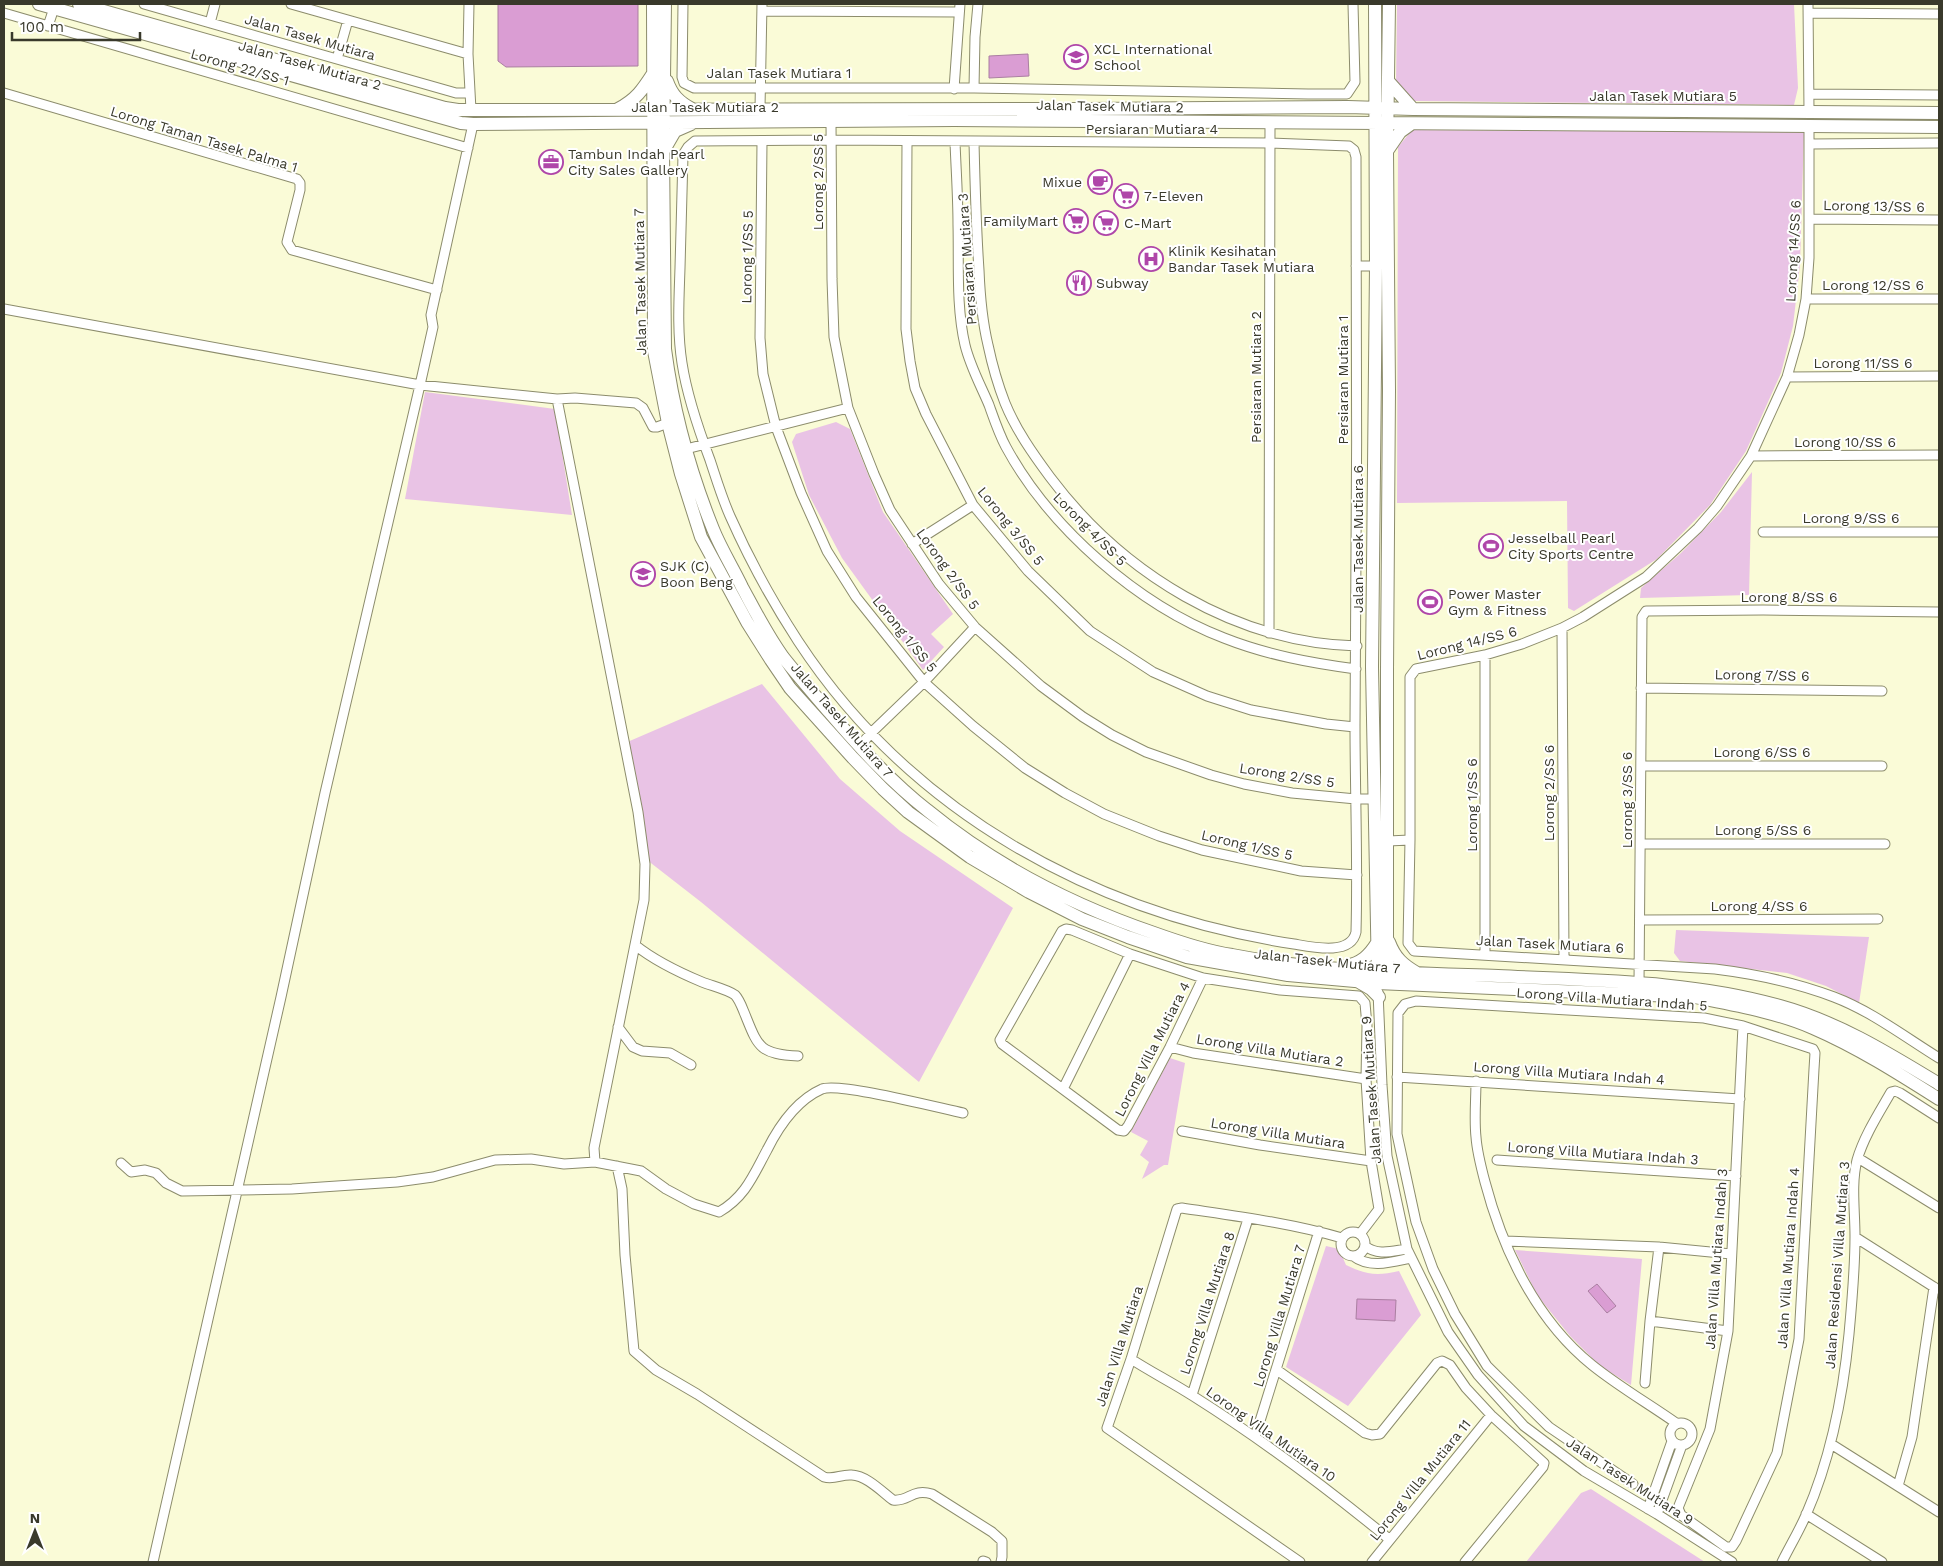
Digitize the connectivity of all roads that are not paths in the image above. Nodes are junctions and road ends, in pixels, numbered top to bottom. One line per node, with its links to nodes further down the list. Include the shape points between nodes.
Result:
1 (39, 4): 15 (street, Jalan Tasek Mutiara 2)
2 (79, 4): 42 (street, Jalan Tasek Mutiara 2, via 446,108)
3 (144, 4): 21 (street, Jalan Tasek Mutiara)
4 (215, 4): 21 (street)
5 (291, 4): 20 (street)
6 (469, 4): 23 (street)
7 (653, 4): 25 (street)
8 (665, 4): 25 (street)
9 (683, 4): 28 (street, Jalan Tasek Mutiara 1, via 684,83 694,88)
10 (978, 4): 29 (street)
11 (1353, 4): 36 (street, via 1355,82)
12 (1375, 4): 27 (street)
13 (1389, 4): 26 (street)
14 (762, 7): 16 (street); 28 (street)
15 (54, 8): 22 (street); 53 (street, Jalan Tasek Mutiara 2)
16 (959, 8): 30 (street)
17 (1808, 8): 19 (street); 34 (street)
18 (4, 13): 22 (street, Lorong 22/SS 1)
19 (1939, 14)
20 (348, 20): 23 (street); 24 (street)
21 (210, 23): 24 (street, Jalan Tasek Mutiara)
22 (48, 26): 67 (street, Lorong 22/SS 1)
23 (468, 54): 33 (street)
24 (337, 59): 33 (street, Jalan Tasek Mutiara)
25 (659, 72): 40 (street, via 678,101); 46 (street); 47 (street)
26 (1388, 81): 37 (street); 41 (street)
27 (1375, 83): 36 (street, via 1359,103); 37 (street)
28 (760, 88): 30 (street, Jalan Tasek Mutiara 1); 38 (street)
29 (974, 88): 30 (street, Jalan Tasek Mutiara 1); 31 (street, Jalan Tasek Mutiara 1)
30 (954, 89)
31 (1204, 92): 36 (street, Jalan Tasek Mutiara 1); 39 (street)
32 (4, 93): 74 (street, Lorong Taman Tasek Palma 1, via 297,179 300,190 287,242 292,250)
33 (469, 93): 42 (street)
34 (1809, 94): 35 (street); 43 (street)
35 (1939, 94)
36 (1347, 100): 37 (street, Jalan Tasek Mutiara 2); 39 (street, Jalan Tasek Mutiara 2)
37 (1382, 107): 41 (street, Jalan Tasek Mutiara 5); 52 (street, Jalan Tasek Mutiara 6)
38 (760, 108): 40 (street, Jalan Tasek Mutiara 2); 45 (street, Jalan Tasek Mutiara 2)
39 (1204, 108): 45 (street, Jalan Tasek Mutiara 2)
40 (692, 109): 47 (street, Jalan Tasek Mutiara 2)
41 (1413, 109): 48 (street, Jalan Tasek Mutiara 5)
42 (471, 110): 46 (street, Jalan Tasek Mutiara 2)
43 (1809, 111): 44 (street, Jalan Tasek Mutiara 5); 48 (street, Jalan Tasek Mutiara 5)
44 (1939, 112)
45 (1087, 115): 49 (street, Jalan Tasek Mutiara 2); 51 (street, Jalan Tasek Mutiara 2)
46 (617, 116): 47 (street, Jalan Tasek Mutiara 2); 53 (street, Jalan Tasek Mutiara 2); 69 (street, via 636,125)
47 (659, 116): 50 (street, Jalan Tasek Mutiara 2); 69 (street, Jalan Tasek Mutiara 7)
48 (1690, 118): 55 (street, Jalan Tasek Mutiara 5); 56 (street, Jalan Tasek Mutiara 5)
49 (831, 121): 50 (street, Jalan Tasek Mutiara 2); 58 (street, Lorong 2/SS 5)
50 (698, 122): 69 (street, via 675,131)
51 (1270, 122): 54 (street, Jalan Tasek Mutiara 2); 63 (street, Persiaran Mutiara 2)
52 (1382, 123): 54 (street, Jalan Tasek Mutiara 2); 55 (street, Jalan Tasek Mutiara 5); 68 (street, Jalan Tasek Mutiara 6)
53 (473, 124): 67 (street)
54 (1355, 124): 68 (street)
55 (1411, 124): 68 (street)
56 (1809, 127): 57 (street, Jalan Tasek Mutiara 5); 65 (street, Lorong 14/SS 6)
57 (1939, 127)
58 (832, 140): 59 (street, Jalan Tasek Mutiara 7); 60 (street, Jalan Tasek Mutiara 7); 84 (street, Lorong 2/SS 5, via 834,337)
59 (762, 142): 86 (street, Lorong 1/SS 5, via 760,338 763,374); 87 (street, Jalan Tasek Mutiara 7, via 695,141 682,155 679,299 682,361)
60 (907, 142): 61 (street, Jalan Tasek Mutiara 7); 91 (street, Lorong 3/SS 5, via 906,329 915,388)
61 (955, 142): 62 (street, Persiaran Mutiara 4); 104 (street, Lorong 4/SS 5, via 957,266 966,346 1006,447 1042,502 1083,546 1123,581 1175,614 1223,638 1267,652)
62 (974, 142): 63 (street, Persiaran Mutiara 4); 101 (street, Persiaran Mutiara 3, via 980,289 988,345 1005,403 1028,447 1066,497 1104,539 1137,566 1180,594)
63 (1270, 143): 66 (street, Persiaran Mutiara 4); 101 (street, Persiaran Mutiara 2)
64 (1939, 143): 65 (street)
65 (1810, 144): 70 (street, Lorong 14/SS 6)
66 (1349, 146): 72 (street, Persiaran Mutiara 1, via 1356,156)
67 (468, 148): 74 (street)
68 (1381, 148): 73 (street, Jalan Tasek Mutiara 6); 82 (street, Jalan Tasek Mutiara 6)
69 (658, 151): 85 (street, Jalan Tasek Mutiara 7, via 654,351); 88 (street, Jalan Tasek Mutiara 7, via 665,349)
70 (1809, 218): 71 (street, Lorong 13/SS 6); 75 (street, Lorong 14/SS 6)
71 (1939, 220)
72 (1356, 266): 73 (street); 92 (street, Persiaran Mutiara 1)
73 (1376, 266): 81 (street, Jalan Tasek Mutiara 6)
74 (437, 290): 80 (street, via 431,315 433,327)
75 (1806, 299): 76 (street, Lorong 12/SS 6); 79 (street, Lorong 14/SS 6)
76 (1939, 299)
77 (4, 309): 80 (street)
78 (1939, 376): 79 (street, Lorong 11/SS 6)
79 (1787, 377): 90 (street, Lorong 14/SS 6)
80 (420, 385): 83 (street); 161 (street, via 325,792)
81 (1374, 390): 82 (street); 93 (street, Jalan Tasek Mutiara 6)
82 (1389, 390): 117 (street, Jalan Tasek Mutiara 6)
83 (557, 399): 85 (street, via 636,403 643,408 653,427); 124 (street, via 641,831 645,864 644,900)
84 (848, 408): 86 (street); 96 (street, Lorong 2/SS 5, via 890,510)
85 (668, 423): 133 (street, Jalan Tasek Mutiara 7, via 701,537 747,622 790,688 853,758 908,812 970,857 1029,892 1128,938 1187,957 1257,971)
86 (776, 427): 87 (street); 106 (street, Lorong 1/SS 5, via 827,551 856,597)
87 (704, 445): 88 (street); 110 (street, Jalan Tasek Mutiara 7, via 729,514 771,598 799,643)
88 (686, 449): 111 (street, Jalan Tasek Mutiara 7, via 714,532 757,615 781,654)
89 (1939, 455): 90 (street, Lorong 10/SS 6)
90 (1751, 456): 100 (street, Lorong 14/SS 6, via 1717,506 1646,577)
91 (973, 505): 96 (street); 109 (street, Lorong 3/SS 5, via 1028,572 1090,631 1153,672 1207,696 1251,710)
92 (1356, 515): 93 (street); 102 (street, Persiaran Mutiara 1)
93 (1373, 515): 114 (street, Jalan Tasek Mutiara 6)
94 (1763, 532): 95 (street, Lorong 9/SS 6)
95 (1939, 532)
96 (912, 544): 99 (street, Lorong 2/SS 5, via 939,584)
97 (1939, 612): 98 (street, Lorong 8/SS 6, via 1646,611)
98 (1642, 617): 107 (street, Lorong 3/SS 6)
99 (975, 627): 106 (street); 115 (street, Lorong 2/SS 5, via 1041,686 1083,717 1112,736 1146,752 1244,784)
100 (1562, 628): 103 (street, Lorong 14/SS 6); 127 (street, Lorong 2/SS 6)
101 (1269, 633): 102 (street, Persiaran Mutiara 3, via 1312,643)
102 (1357, 646): 104 (street, Jalan Tasek Mutiara 7)
103 (1485, 655): 105 (street, Lorong 14/SS 6, via 1416,669); 126 (street, Lorong 1/SS 6)
104 (1356, 669): 109 (street, Jalan Tasek Mutiara 7)
105 (1410, 677): 116 (street, Jalan Tasek Mutiara 6)
106 (924, 682): 110 (street); 120 (street, Lorong 1/SS 5, via 1025,768 1104,814 1202,850 1301,871)
107 (1641, 688): 108 (street, Lorong 7/SS 6); 112 (street, Lorong 3/SS 6)
108 (1882, 691)
109 (1355, 727): 115 (street, Jalan Tasek Mutiara 7)
110 (871, 732): 111 (street); 120 (street, Jalan Tasek Mutiara 7, via 894,758 930,789 1007,843 1106,892 1184,920 1275,942 1314,947 1348,945 1355,939 1356,932)
111 (859, 747): 129 (street, Jalan Tasek Mutiara 7, via 927,811 1016,871 1073,902 1115,920 1229,955)
112 (1641, 766): 113 (street, Lorong 6/SS 6); 118 (street, Lorong 3/SS 6)
113 (1882, 766)
114 (1375, 799): 115 (street, Lorong 2/SS 5); 123 (street, Jalan Tasek Mutiara 6)
115 (1356, 800): 120 (street, Jalan Tasek Mutiara 7)
116 (1410, 840): 117 (street); 126 (street, Jalan Tasek Mutiara 6, via 1410,947 1414,951)
117 (1388, 841): 123 (street, Jalan Tasek Mutiara 6)
118 (1641, 844): 119 (street, Lorong 5/SS 6); 122 (street, Lorong 3/SS 6)
119 (1885, 844)
120 (1357, 875)
121 (1878, 919): 122 (street, Lorong 4/SS 6)
122 (1640, 920): 128 (street, Lorong 3/SS 6)
123 (1382, 940): 129 (street, via 1363,960); 130 (street, via 1400,962); 131 (street, Jalan Tasek Mutiara 6)
124 (634, 945): 138 (street); 141 (street, via 679,972 735,996 756,1040 766,1051)
125 (1130, 954): 132 (street); 148 (street); 148 (street, via 1072,930 1062,931 1002,1035 1002,1044)
126 (1485, 955): 127 (street, Jalan Tasek Mutiara 6)
127 (1564, 958): 128 (street, Jalan Tasek Mutiara 6)
128 (1640, 964): 134 (street, Lorong 3/SS 6); 142 (street, Jalan Tasek Mutiara 6, via 1756,974 1795,984 1835,997 1872,1016)
129 (1338, 968): 131 (street, Jalan Tasek Mutiara 7)
130 (1418, 973): 131 (street); 134 (street)
131 (1382, 977): 133 (street, Jalan Tasek Mutiara 7); 135 (street, Jalan Tasek Mutiara 7); 136 (street, Jalan Tasek Mutiara 9)
132 (1203, 978): 139 (street, Lorong Villa Mutiara 4); 145 (street, via 1280,990 1359,996 1365,1003 1367,1026)
133 (1358, 981): 136 (street)
134 (1639, 982): 147 (street, via 1704,989 1815,1018 1855,1035)
135 (1403, 984): 136 (street); 150 (street, Jalan Tasek Mutiara 7, via 1695,997 1740,1006 1811,1028 1884,1064)
136 (1380, 999): 171 (street, Jalan Tasek Mutiara 9, via 1387,1156)
137 (1743, 1026): 140 (street, Lorong Villa Mutiara Indah 5); 144 (street, Lorong Villa Mutiara Indah 5, via 1670,1015 1416,1001 1405,1004 1398,1013); 149 (street, Jalan Villa Mutiara Indah 3)
138 (618, 1027): 143 (street, via 633,1047 642,1051 670,1053); 157 (street, via 594,1148)
139 (1170, 1047): 145 (street, Lorong Villa Mutiara 2, via 1193,1054); 148 (street, Lorong Villa Mutiara 4, via 1124,1131 1118,1130)
140 (1813, 1049): 197 (street, Jalan Villa Mutiara Indah 4, via 1799,1339 1777,1453)
141 (798, 1056)
142 (1939, 1058)
143 (691, 1066)
144 (1397, 1077): 146 (street, Lorong Villa Mutiara Indah 4); 190 (street, via 1397,1134 1414,1214 1433,1269 1455,1314 1487,1366 1549,1427)
145 (1366, 1079): 156 (street)
146 (1476, 1081): 149 (street, Lorong Villa Mutiara Indah 4); 168 (street, via 1478,1154)
147 (1939, 1084)
148 (1063, 1089)
149 (1740, 1099): 160 (street, Jalan Villa Mutiara Indah 3)
150 (1939, 1099)
151 (963, 1113): 159 (street, via 845,1088 824,1088 804,1100 777,1130 748,1185 732,1204 719,1212 694,1204 641,1171)
152 (1939, 1118): 154 (street, Jalan Residensi Villa Mutiara 3, via 1896,1091 1890,1092)
153 (1182, 1131): 156 (street, Lorong Villa Mutiara)
154 (1858, 1158): 162 (street); 166 (street, Jalan Residensi Villa Mutiara 3)
155 (1497, 1160): 160 (street, Lorong Villa Mutiara Indah 3)
156 (1371, 1161): 165 (street, via 1379,1210)
157 (595, 1162): 159 (street); 161 (street, via 564,1164 531,1159 495,1160 433,1177 398,1182)
158 (121, 1163): 161 (street, via 131,1172 145,1170 156,1173 166,1183 182,1191)
159 (617, 1166): 199 (street, via 622,1189 634,1351 656,1370 824,1477 832,1479 850,1474 861,1477 899,1501 916,1492 932,1494 1002,1541)
160 (1736, 1176): 172 (street, Jalan Villa Mutiara Indah 3)
161 (238, 1190): 198 (street)
162 (1939, 1208)
163 (1248, 1219): 164 (street, Jalan Villa Mutiara); 178 (street, Jalan Villa Mutiara, via 1177,1209); 181 (street, Lorong Villa Mutiara 8)
164 (1319, 1231): 167 (street, Jalan Villa Mutiara); 179 (street, Lorong Villa Mutiara 7)
165 (1360, 1234): 167 (street, via 1352,1232); 169 (street)
166 (1855, 1237): 175 (street); 188 (street, Jalan Residensi Villa Mutiara 3, via 1848,1335)
167 (1342, 1238): 173 (street, via 1343,1250)
168 (1505, 1241): 170 (street); 183 (street, via 1526,1286 1562,1336 1592,1365)
169 (1365, 1246): 171 (street, via 1372,1252); 173 (street, via 1359,1254)
170 (1659, 1248): 172 (street); 176 (street)
171 (1408, 1249): 174 (street, Jalan Tasek Mutiara 9)
172 (1732, 1254): 177 (street, Jalan Villa Mutiara Indah 3)
173 (1352, 1256): 174 (street, via 1373,1264)
174 (1411, 1258): 192 (street, Jalan Tasek Mutiara 9, via 1453,1339 1478,1376 1524,1426 1584,1471)
175 (1936, 1289): 191 (street, via 1912,1437)
176 (1650, 1321): 177 (street); 180 (street)
177 (1728, 1331): 186 (street, Jalan Villa Mutiara Indah 3, via 1710,1429)
178 (1131, 1359): 181 (street, Lorong Villa Mutiara 10); 200 (street, Jalan Villa Mutiara, via 1107,1428)
179 (1277, 1370): 182 (street, via 1365,1432 1376,1435 1442,1361 1450,1364 1466,1388); 185 (street, Lorong Villa Mutiara 7)
180 (1645, 1384)
181 (1192, 1395): 185 (street, Lorong Villa Mutiara 10)
182 (1491, 1415): 196 (street, Lorong Villa Mutiara 11); 202 (street, via 1544,1463)
183 (1676, 1423): 184 (street, via 1686,1424); 187 (street, via 1670,1431)
184 (1692, 1436): 186 (street); 189 (street)
185 (1255, 1437): 196 (street, Lorong Villa Mutiara 10)
186 (1705, 1439): 197 (street, Jalan Villa Mutiara Indah 3, via 1678,1508 1681,1515 1702,1530 1726,1546)
187 (1672, 1441): 189 (street); 192 (street)
188 (1831, 1444): 191 (street); 195 (street, Jalan Residensi Villa Mutiara 3)
189 (1682, 1445): 194 (street)
190 (1633, 1484)
191 (1898, 1486): 193 (street)
192 (1648, 1509): 194 (street, Jalan Tasek Mutiara 9)
193 (1939, 1512)
194 (1657, 1514): 203 (street, Jalan Tasek Mutiara 9)
195 (1806, 1514): 204 (street, Jalan Residensi Villa Mutiara 3); 205 (street)
196 (1390, 1539): 201 (street, Lorong Villa Mutiara 11)
197 (1732, 1546)
198 (153, 1562)
199 (1001, 1562)
200 (1300, 1562)
201 (1372, 1562)
202 (1465, 1562)
203 (1732, 1562)
204 (1782, 1562)
205 (1882, 1562)

